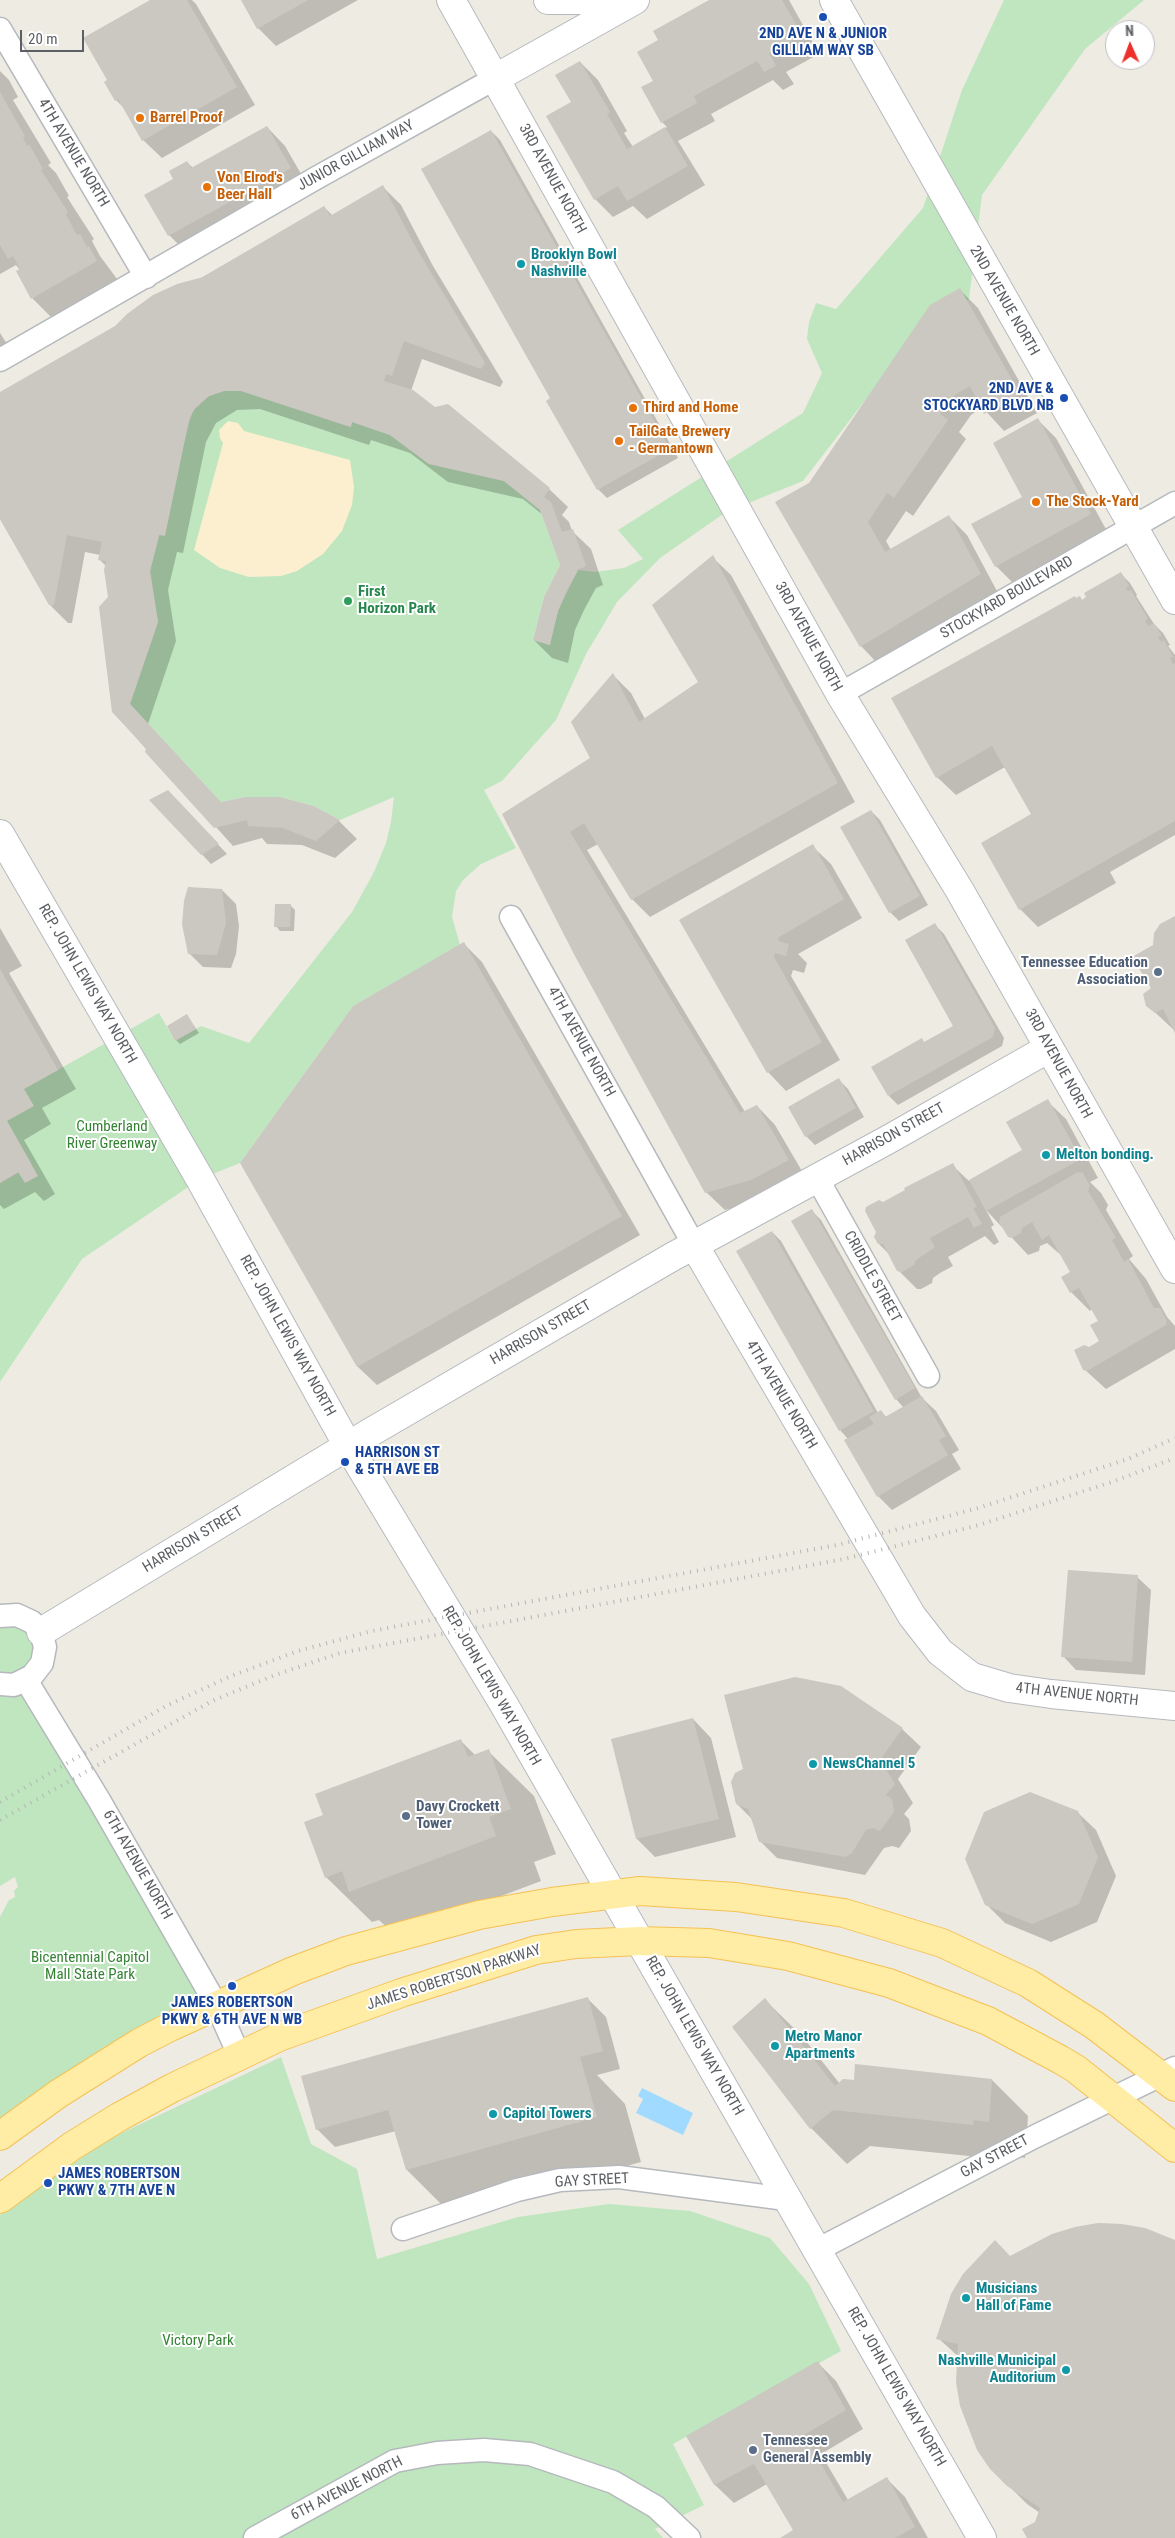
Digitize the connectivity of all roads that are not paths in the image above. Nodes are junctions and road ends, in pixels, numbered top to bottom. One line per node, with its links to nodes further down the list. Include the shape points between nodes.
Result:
1 (451, 0): 7 (street, 3RD AVENUE NORTH)
2 (548, 0): 3 (street)
3 (604, 0)
4 (636, 0): 7 (street, JUNIOR GILLIAM WAY)
5 (834, 0): 11 (street, 2ND AVENUE NORTH)
6 (0, 29): 8 (street, 4TH AVENUE NORTH)
7 (494, 79): 8 (street, JUNIOR GILLIAM WAY, via 318,176); 13 (street, 3RD AVENUE NORTH)
8 (146, 277): 9 (street, JUNIOR GILLIAM WAY)
9 (0, 360)
10 (1175, 503): 11 (street, STOCKYARD BOULEVARD)
11 (1133, 527): 12 (street, 2ND AVENUE NORTH); 13 (street, STOCKYARD BOULEVARD)
12 (1175, 600)
13 (840, 694): 16 (street, 3RD AVENUE NORTH, via 960,891)
14 (0, 834): 21 (street, REP. JOHN LEWIS WAY NORTH, via 195,1171)
15 (511, 917): 18 (street, 4TH AVENUE NORTH)
16 (1049, 1048): 17 (street, HARRISON STREET); 19 (street, 3RD AVENUE NORTH)
17 (817, 1178): 18 (street, HARRISON STREET); 20 (street, CRIDDLE STREET)
18 (694, 1245): 21 (street, HARRISON STREET); 26 (street, 4TH AVENUE NORTH, via 907,1608 940,1652 972,1676 1009,1688)
19 (1175, 1269)
20 (928, 1376)
21 (348, 1446): 23 (street, HARRISON STREET); 27 (street, REP. JOHN LEWIS WAY NORTH, via 480,1664)
22 (0, 1616): 23 (street, via 23,1616)
23 (41, 1632): 24 (street, via 44,1658)
24 (26, 1680): 25 (street, via 14,1685); 29 (street, 6TH AVENUE NORTH, via 104,1808)
25 (0, 1684)
26 (1175, 1706)
27 (612, 1894): 28 (street, REP. JOHN LEWIS WAY NORTH); 29 (main road, via 479,1915 401,1935 346,1951); 31 (main road, via 640,1891 736,1896 844,1913 942,1942 1028,1984)
28 (639, 1941): 30 (main road, JAMES ROBERTSON PARKWAY, via 536,1950 401,1993 279,2037); 32 (main road, JAMES ROBERTSON PARKWAY, via 709,1943 788,1956 889,1983 988,2021 1076,2069); 36 (street, REP. JOHN LEWIS WAY NORTH)
29 (217, 2006): 30 (street, 6TH AVENUE NORTH); 33 (main road, via 139,2043)
30 (239, 2055): 35 (main road, JAMES ROBERTSON PARKWAY, via 119,2117)
31 (1171, 2077): 32 (street, GAY STREET)
32 (1113, 2098): 34 (main road, JAMES ROBERTSON PARKWAY); 38 (street, GAY STREET)
33 (0, 2136)
34 (1175, 2148)
35 (0, 2198)
36 (786, 2199): 37 (street, GAY STREET, via 619,2177 560,2180 517,2190); 38 (street, REP. JOHN LEWIS WAY NORTH)
37 (403, 2229)
38 (817, 2250): 41 (street, REP. JOHN LEWIS WAY NORTH)
39 (255, 2538): 40 (street, 6TH AVENUE NORTH, via 395,2461 437,2452 484,2450 530,2454 613,2482 656,2507)
40 (689, 2538)
41 (982, 2538)

